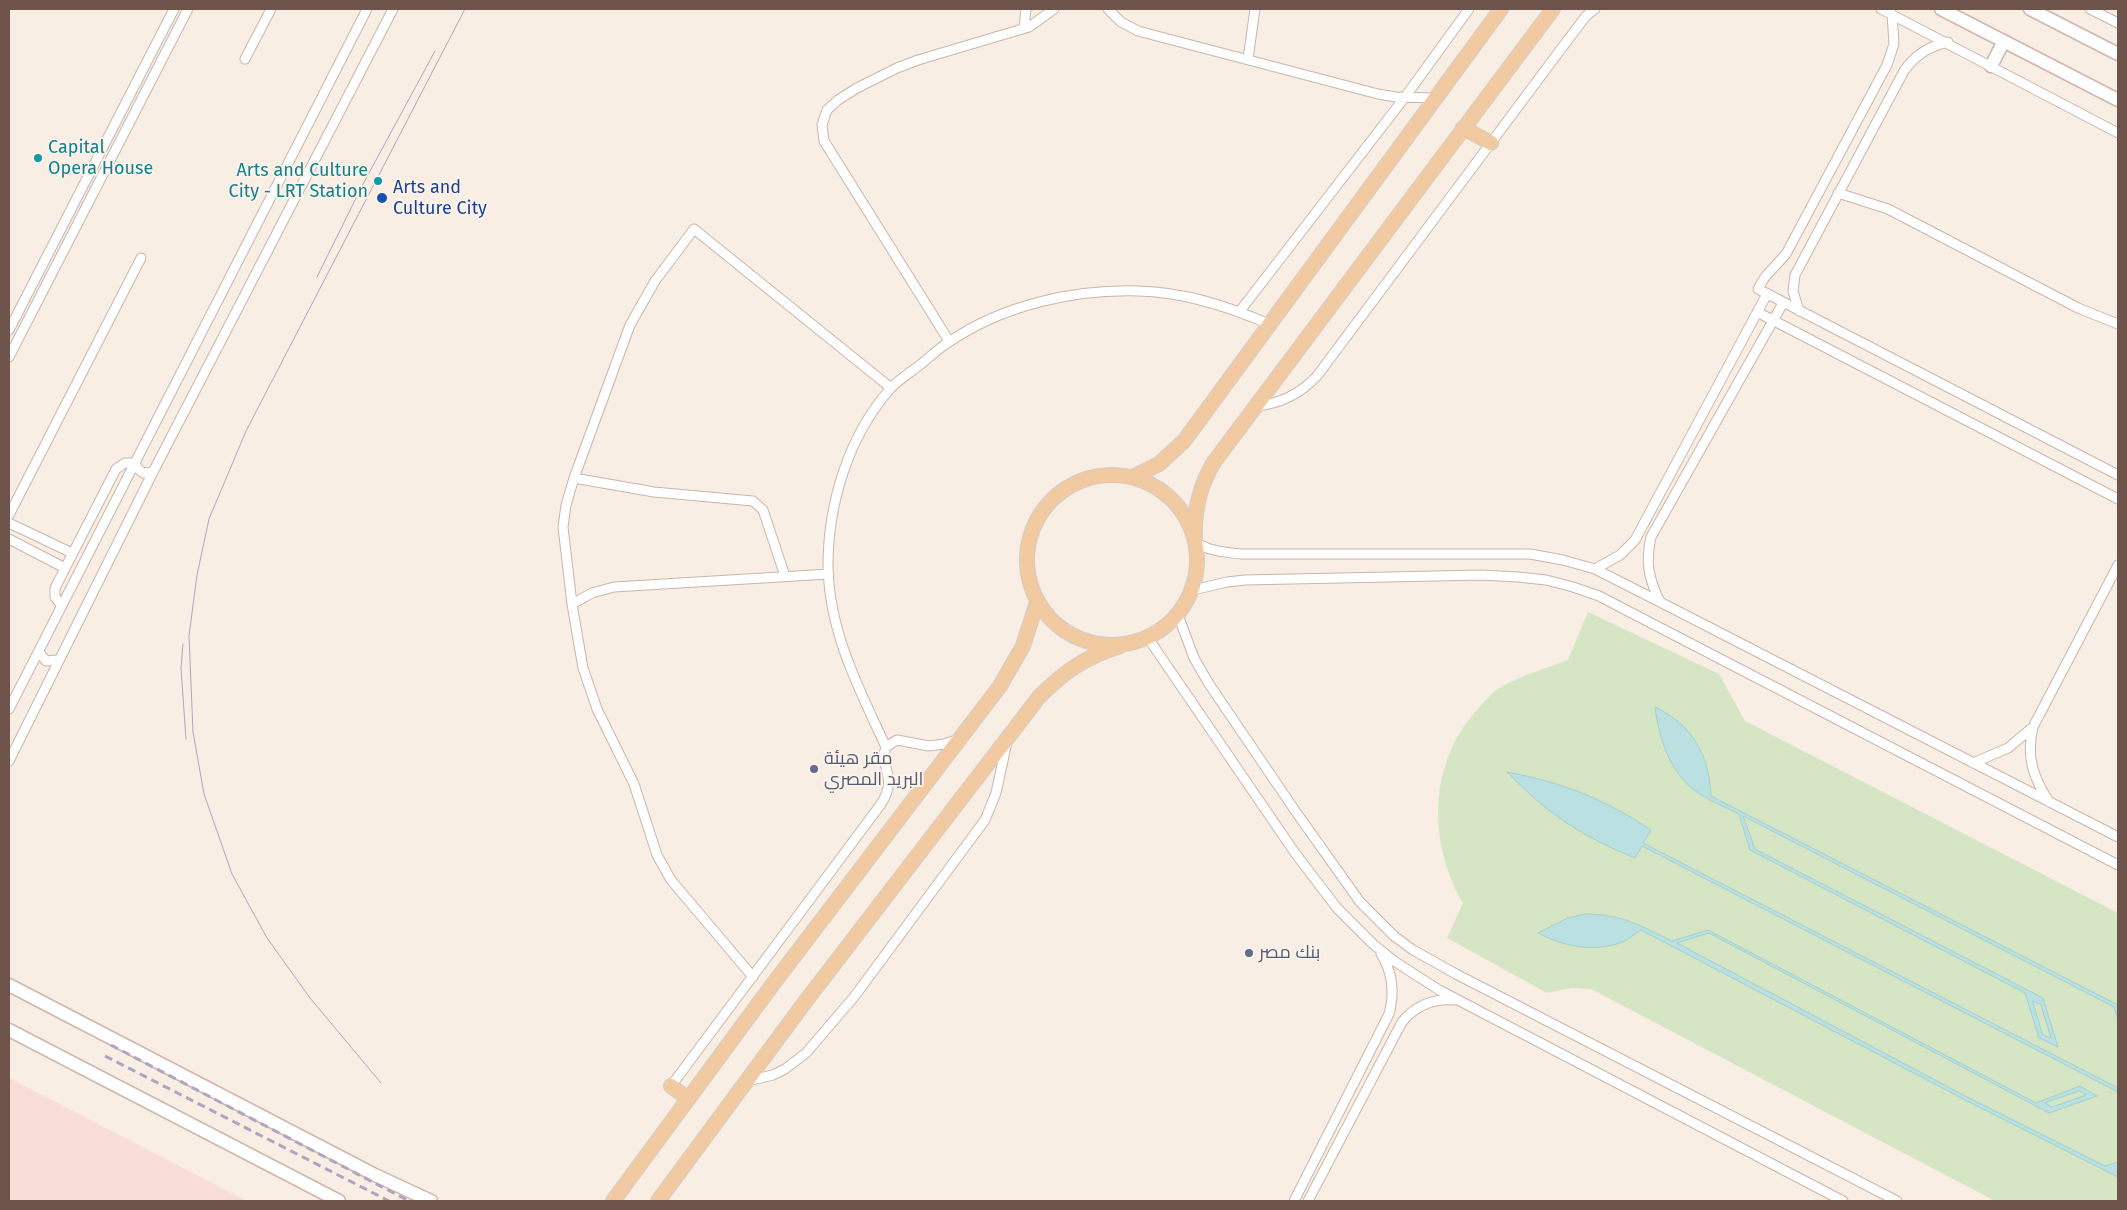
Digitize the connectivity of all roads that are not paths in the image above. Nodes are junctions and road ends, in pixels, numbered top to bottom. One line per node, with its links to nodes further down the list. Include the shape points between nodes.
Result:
1 (174, 9): 43 (street)
2 (188, 9): 45 (street)
3 (271, 9): 24 (street)
4 (367, 9): 48 (street)
5 (393, 9): 49 (street)
6 (1026, 9): 20 (street)
7 (1054, 9): 20 (street)
8 (1108, 9): 25 (street, via 1132,29)
9 (1255, 9): 25 (street)
10 (1469, 9): 27 (street)
11 (1501, 9): 28 (main road)
12 (1554, 9): 30 (main road)
13 (1595, 9): 32 (street, via 1586,16)
14 (1881, 9): 18 (street)
15 (1941, 9): 21 (street)
16 (2030, 9): 23 (street)
17 (2090, 9): 19 (street)
18 (1892, 14): 22 (street); 35 (street, via 1894,44 1887,65 1786,254 1758,290)
19 (2118, 24)
20 (1024, 28): 44 (street, via 897,68 838,100 827,110 824,118 824,141)
21 (2004, 41): 26 (street); 29 (street)
22 (1948, 42): 26 (street); 33 (street, via 1926,50 1908,65)
23 (2118, 54)
24 (245, 59)
25 (1248, 59): 27 (street, via 1378,94)
26 (1991, 66): 31 (street)
27 (1405, 97): 28 (street); 37 (street)
28 (1436, 98): 41 (main road)
29 (2118, 100)
30 (1463, 128): 32 (main road); 47 (main road)
31 (2118, 133)
32 (1491, 143): 47 (street, via 1317,376 1290,397)
33 (1838, 193): 38 (street, via 1795,275 1793,291); 42 (street, via 1888,209 2078,308)
34 (141, 258): 54 (street)
35 (1767, 294): 36 (street); 39 (street)
36 (1783, 303): 38 (street); 40 (street)
37 (1240, 311): 41 (street); 44 (street, via 1174,294 1107,291 1033,304 978,325)
38 (1799, 311): 50 (street)
39 (1757, 312): 40 (street); 61 (street, via 1635,540 1620,555)
40 (1774, 320): 53 (street); 66 (street, via 1651,537 1649,571)
41 (1269, 324): 51 (main road, via 1180,445 1158,464)
42 (2118, 324)
43 (9, 328)
44 (949, 342): 46 (street)
45 (9, 357)
46 (891, 388): 52 (street, via 694,229 654,281 630,325); 62 (street, via 866,422 842,477 829,538)
47 (1255, 406): 57 (main road, via 1205,477 1196,508)
48 (135, 463): 49 (street, via 143,473); 58 (street, via 125,463 116,470); 68 (street)
49 (153, 472): 73 (street)
50 (2118, 475)
51 (1133, 477): 57 (main road, via 1154,485 1172,498 1186,516); 65 (main road, via 1108,474 1084,479 1062,491 1044,508 1032,530 1026,554 1028,578)
52 (574, 478): 63 (street, via 670,494 752,501 763,510); 67 (street, via 566,505 563,533)
53 (2118, 499)
54 (9, 515)
55 (9, 523): 58 (street)
56 (9, 539): 60 (street)
57 (1196, 540): 61 (street, via 1204,548 1242,554 1530,554); 64 (main road, via 1198,567)
58 (72, 553): 60 (street)
59 (2118, 565): 75 (street)
60 (65, 568): 68 (street, via 54,590)
61 (1594, 570): 66 (street)
62 (829, 574): 63 (street); 78 (street, via 836,626 844,654)
63 (785, 576): 67 (street, via 614,587 592,593)
64 (1193, 590): 69 (main road); 83 (street, via 1244,580 1482,575 1546,580 1573,587 1599,596)
65 (1037, 602): 71 (main road, via 1052,621 1072,636 1096,644); 77 (main road, via 1023,646 1012,667)
66 (1660, 602): 80 (street)
67 (572, 604): 85 (street, via 578,647 589,688 634,784 661,864)
68 (62, 606): 72 (street)
69 (1178, 615): 70 (main road); 99 (street, via 1194,658 1209,684 1360,902 1394,936 1456,974)
70 (1148, 638): 71 (main road); 84 (street, via 1300,860 1336,908)
71 (1120, 646): 76 (main road, via 1097,653 1058,678)
72 (38, 652): 73 (street, via 46,661); 74 (street)
73 (57, 660): 79 (street)
74 (9, 709)
75 (2032, 727): 80 (street, via 2008,748); 81 (street, via 2031,765)
76 (1009, 736): 89 (main road); 89 (street, via 996,793 984,820 854,997 796,1062 773,1075)
77 (959, 739): 78 (street, via 929,746 897,740); 91 (main road)
78 (886, 747): 85 (street, via 884,755 890,782 885,799)
79 (9, 760)
80 (1974, 763): 81 (street)
81 (2049, 802): 82 (street)
82 (2118, 837)
83 (2118, 865)
84 (1372, 944): 87 (street, via 1416,976); 96 (street, via 1390,971 1393,993 1389,1014)
85 (753, 977): 90 (street)
86 (9, 985): 93 (street)
87 (1464, 1002): 97 (street, via 1447,999 1430,1002 1414,1010 1402,1022); 98 (street)
88 (9, 1030): 92 (street)
89 (747, 1081): 95 (main road)
90 (671, 1086): 91 (main road)
91 (688, 1099): 94 (main road)
92 (339, 1201)
93 (431, 1201)
94 (613, 1201)
95 (658, 1201)
96 (1294, 1201)
97 (1308, 1201)
98 (1843, 1201)
99 (1897, 1201)

